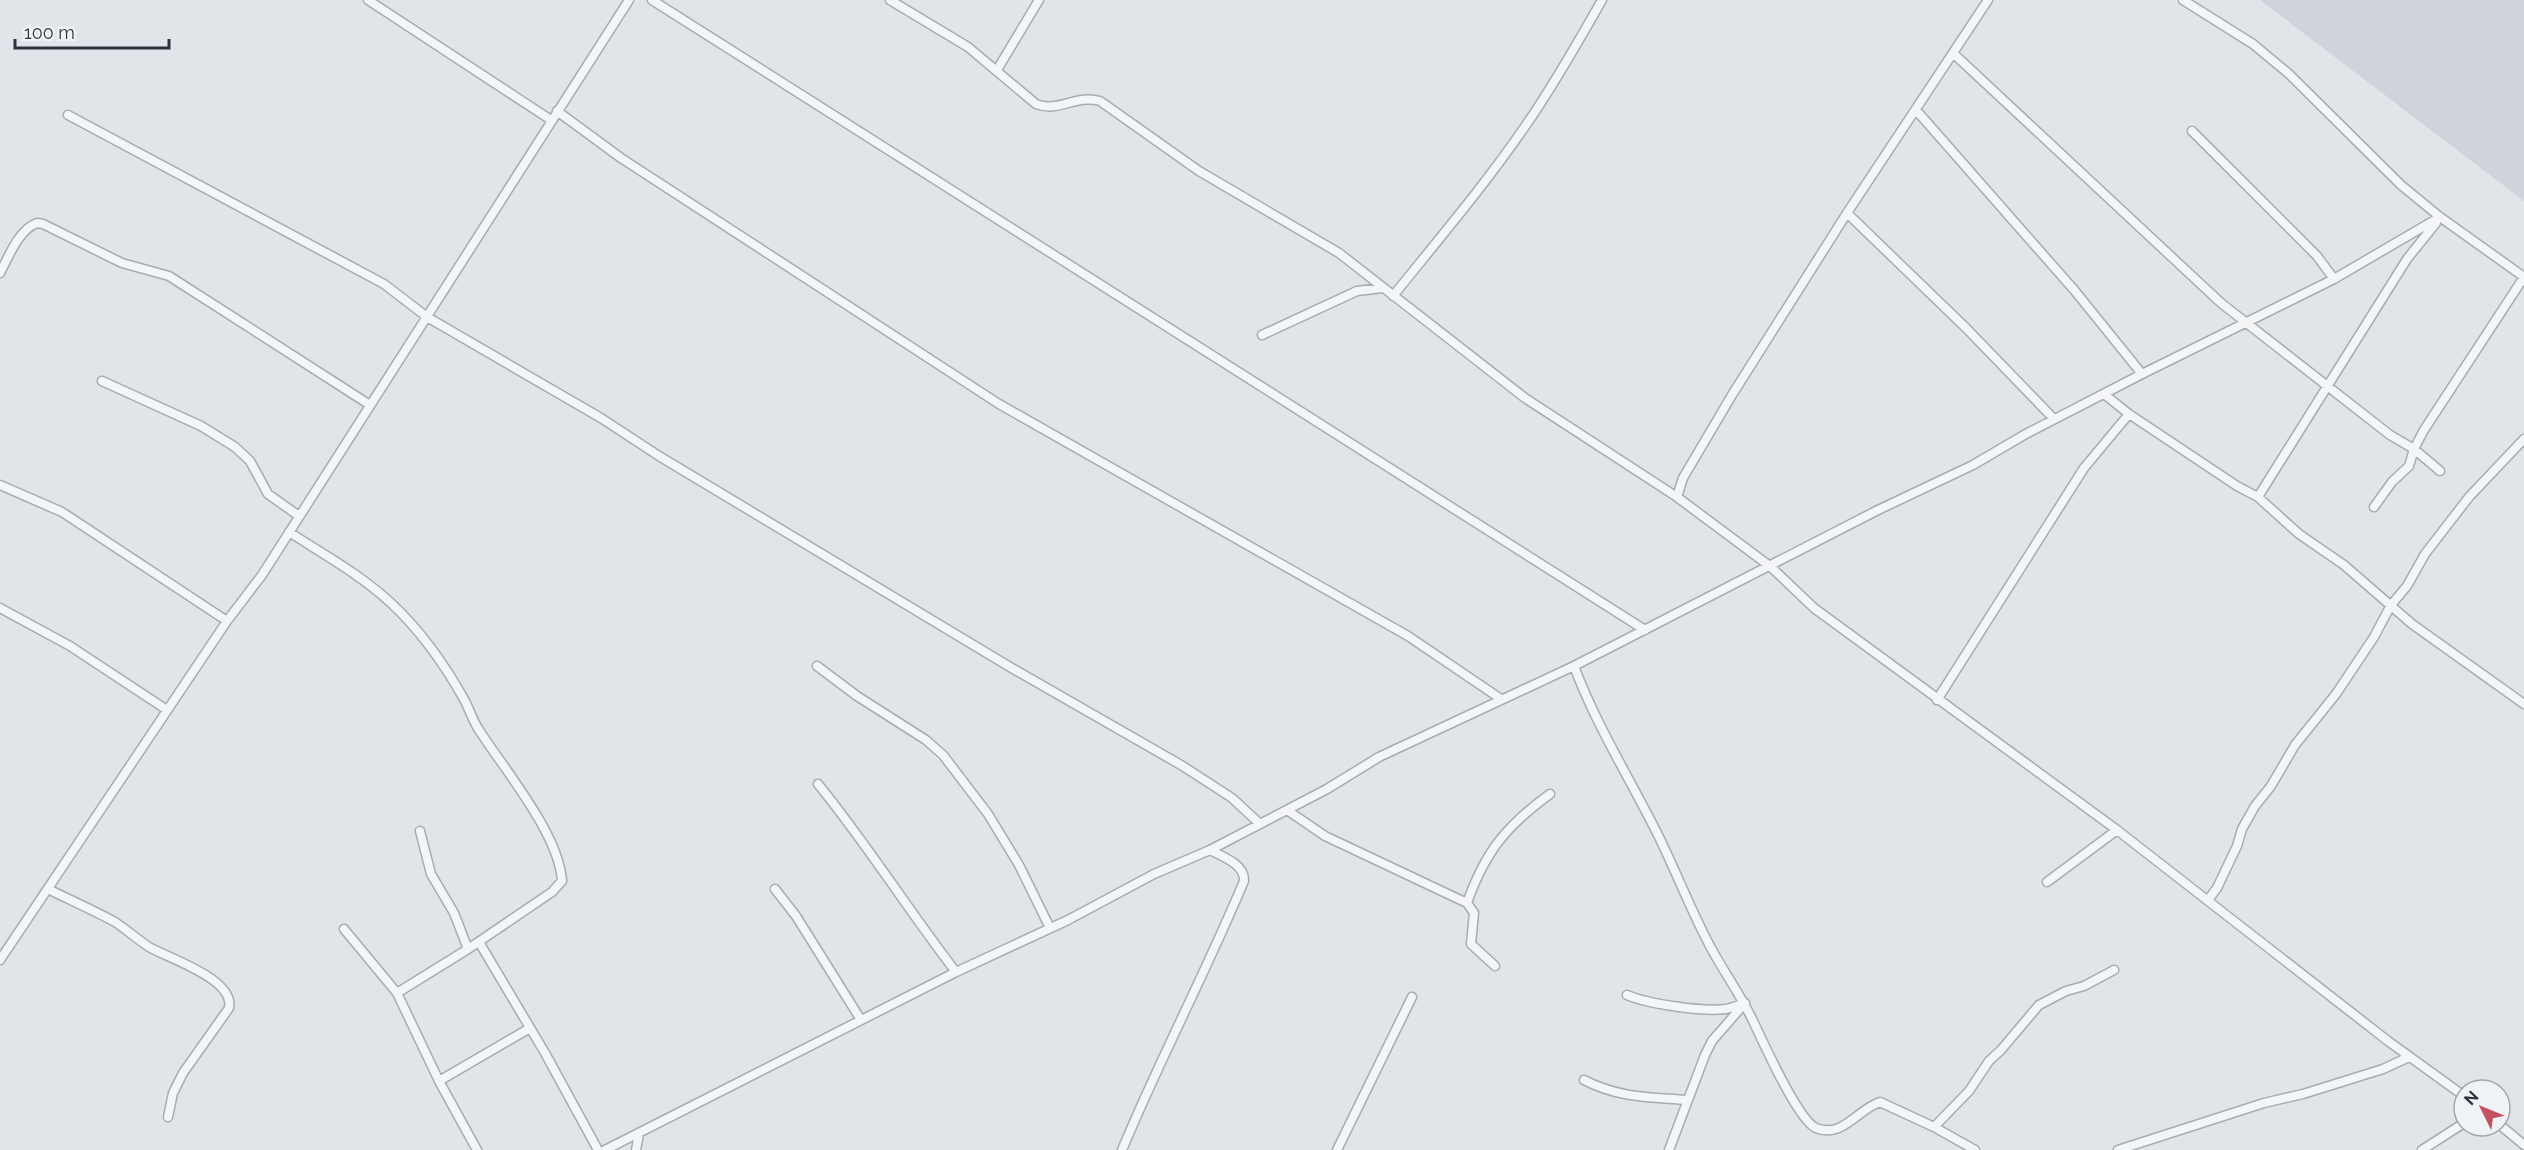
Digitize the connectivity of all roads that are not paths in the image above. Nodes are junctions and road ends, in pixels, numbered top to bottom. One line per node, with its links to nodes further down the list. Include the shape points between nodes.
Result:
1 (368, 0): 14 (street)
2 (629, 0): 12 (street)
3 (652, 0): 46 (street)
4 (890, 0): 10 (street, via 968,47)
5 (1039, 0): 10 (street)
6 (1602, 0): 22 (street, via 1525,126)
7 (1988, 0): 9 (street)
8 (2183, 0): 17 (street, via 2253,44 2289,74 2361,147)
9 (1954, 54): 11 (street); 24 (street)
10 (997, 70): 21 (street, via 1036,104 1047,108 1077,99 1100,101 1199,171 1339,253)
11 (1916, 110): 16 (street); 26 (street, via 2075,291)
12 (557, 111): 14 (street); 49 (street, via 621,158 999,404 1408,636)
13 (68, 115): 23 (street, via 384,284)
14 (551, 120): 23 (street)
15 (2192, 131): 20 (street, via 2317,256)
16 (1847, 213): 32 (street); 37 (street, via 1683,478)
17 (2440, 218): 19 (street); 20 (street); 28 (street, via 2407,259)
18 (0, 273): 30 (street, via 28,229 37,222 43,224 122,263 168,276)
19 (2524, 277): 34 (street)
20 (2334, 279): 24 (street)
21 (1383, 288): 22 (street); 25 (street, via 1357,291)
22 (1393, 296): 37 (street, via 1525,398)
23 (427, 317): 30 (street); 56 (street, via 601,418 1010,668 1181,765 1232,798)
24 (2246, 322): 26 (street); 28 (street)
25 (1262, 335)
26 (2142, 374): 29 (street)
27 (102, 381): 40 (street, via 201,426 235,447 250,461 268,494)
28 (2329, 385): 34 (street, via 2390,435); 38 (street)
29 (2104, 394): 31 (street); 32 (street)
30 (370, 405): 40 (street)
31 (2129, 414): 38 (street); 50 (street, via 2084,468)
32 (2054, 419): 42 (street, via 1973,465)
33 (2524, 439): 43 (street, via 2469,497)
34 (2414, 449): 35 (street); 39 (street, via 2409,466)
35 (2440, 471)
36 (0, 485): 45 (street, via 62,512)
37 (1677, 497): 42 (street)
38 (2258, 497): 43 (street)
39 (2374, 507)
40 (299, 516): 41 (street)
41 (290, 532): 45 (street); 67 (street, via 390,602 425,638 478,729 534,812 555,854 561,872 559,887)
42 (1771, 567): 46 (street); 50 (street, via 1814,608)
43 (2391, 605): 51 (street); 63 (street, via 2374,638 2255,806)
44 (0, 608): 52 (street, via 70,646)
45 (226, 621): 52 (street)
46 (1645, 630): 48 (street)
47 (817, 666): 65 (street, via 943,754 988,814)
48 (1574, 666): 49 (street); 76 (street, via 1604,735 1656,831 1711,948)
49 (1501, 699): 55 (street, via 1379,757)
50 (1937, 700): 57 (street)
51 (2524, 704)
52 (167, 710): 62 (street)
53 (818, 784): 72 (street)
54 (1550, 795): 64 (street, via 1514,822 1498,841 1476,878)
55 (1287, 810): 56 (street); 64 (street, via 1325,836)
56 (1260, 824): 59 (street)
57 (2117, 830): 60 (street); 63 (street)
58 (420, 831): 68 (street, via 431,874 454,913)
59 (1210, 850): 65 (street); 94 (street, via 1241,869 1244,881)
60 (2047, 882)
61 (775, 889): 77 (street)
62 (48, 890): 69 (street); 84 (street, via 115,922 150,948 194,967 227,994 229,1008 183,1073)
63 (2208, 900): 79 (street)
64 (1467, 903): 70 (street, via 1474,913 1471,945)
65 (1050, 928): 72 (street)
66 (344, 929): 73 (street)
67 (479, 942): 68 (street); 78 (street)
68 (468, 949): 73 (street)
69 (0, 960)
70 (1496, 966)
71 (2114, 970): 85 (street, via 2039,1005 1989,1061 1969,1091)
72 (956, 972): 77 (street)
73 (397, 993): 81 (street)
74 (1627, 995): 76 (street, via 1647,1002 1703,1008 1726,1009)
75 (1412, 998): 95 (street)
76 (1745, 1003): 83 (street, via 1712,1041); 85 (street, via 1810,1125 1838,1129 1880,1102)
77 (861, 1020): 87 (street)
78 (530, 1028): 81 (street); 91 (street)
79 (2409, 1057): 82 (street); 98 (street, via 2383,1069)
80 (1584, 1080): 83 (street, via 1626,1096)
81 (440, 1081): 90 (street)
82 (2452, 1087)
83 (1686, 1100): 96 (street)
84 (168, 1116)
85 (1934, 1127): 97 (street)
86 (2452, 1131): 99 (street)
87 (639, 1134): 92 (street); 93 (street)
88 (2512, 1135): 89 (street)
89 (2524, 1145)
90 (477, 1150)
91 (598, 1150)
92 (605, 1150)
93 (636, 1150)
94 (1122, 1150)
95 (1336, 1150)
96 (1669, 1150)
97 (1975, 1150)
98 (2118, 1150)
99 (2422, 1150)

